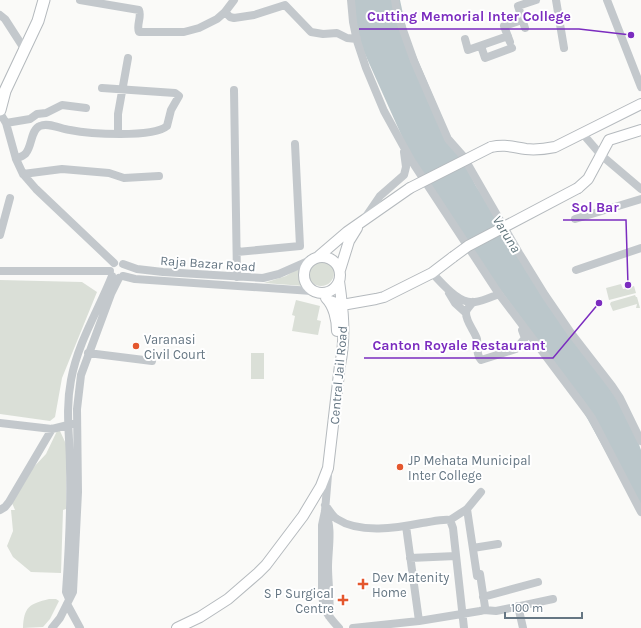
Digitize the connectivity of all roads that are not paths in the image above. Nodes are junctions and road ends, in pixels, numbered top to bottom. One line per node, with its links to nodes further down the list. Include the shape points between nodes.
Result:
1 (44, 0): 17 (highway, via 38,22)
2 (48, 0): 23 (highway, via 43,23)
3 (80, 0): 10 (street, via 139,10 140,32 191,31 210,23)
4 (234, 0): 10 (street)
5 (351, 0): 12 (street)
6 (395, 0): 69 (street, via 396,13 414,61 448,138 463,156 545,295 612,386)
7 (536, 0): 14 (street, via 518,6 524,24 504,26)
8 (556, 0): 16 (street)
9 (608, 0): 19 (street)
10 (225, 12): 12 (street, via 234,18 260,14 284,5 312,32 337,33)
11 (0, 15): 17 (street, via 5,18)
12 (357, 39): 31 (street, via 378,98)
13 (465, 39): 15 (street, via 468,50)
14 (510, 42): 15 (street); 15 (street, via 485,58)
15 (481, 46)
16 (564, 48)
17 (25, 50): 23 (highway)
18 (128, 58): 21 (street)
19 (641, 87)
20 (102, 88): 21 (street)
21 (122, 89): 28 (street); 28 (street, via 175,93 179,96 165,127 143,133)
22 (234, 90): 43 (street)
23 (4, 95): 26 (street)
24 (641, 104): 29 (main road)
25 (86, 108): 26 (street, via 64,104 30,119)
26 (6, 123): 33 (street)
27 (641, 130): 32 (main road, via 609,140)
28 (118, 133): 33 (street, via 82,132 40,126 36,129 27,152)
29 (582, 133): 32 (street); 40 (main road, bridge, via 555,147 544,149 506,145 491,147 410,188)
30 (295, 144): 43 (street, via 300,246)
31 (403, 145): 40 (street, via 406,167 404,175 380,196); 56 (street)
32 (601, 155): 36 (street); 50 (main road, bridge, via 588,179 578,188 468,246)
33 (16, 159): 34 (street)
34 (24, 174): 35 (street, via 62,169 109,173 124,178); 45 (street, via 36,189)
35 (159, 176)
36 (641, 189)
37 (10, 198): 41 (street)
38 (641, 199): 39 (street)
39 (575, 219)
40 (362, 222): 44 (main road); 47 (main road, via 349,241)
41 (0, 235)
42 (641, 248): 48 (street)
43 (237, 252): 52 (street)
44 (316, 258): 47 (main road, via 330,258); 52 (street, Raja Bazar Road, via 271,277); 55 (main road, via 305,266 304,272 305,282)
45 (114, 263): 46 (street, Raja Bazar Road); 51 (street, via 110,267)
46 (123, 264): 51 (street, via 126,271); 52 (street, Raja Bazar Road, via 137,269 163,272)
47 (340, 270): 53 (main road)
48 (576, 270)
49 (0, 271): 51 (street)
50 (432, 273): 54 (street); 59 (main road, via 389,295)
51 (116, 275): 55 (street, via 135,279); 62 (street); 66 (street, via 91,320 77,354 71,380)
52 (237, 277)
53 (339, 281): 55 (main road, via 332,290); 59 (main road, Central Jail Road)
54 (444, 286): 58 (street, via 462,300); 60 (street, via 455,303)
55 (316, 292): 57 (main road)
56 (499, 294): 58 (street); 61 (street)
57 (330, 301): 59 (main road); 64 (main road, via 337,327 337,355)
58 (473, 302): 60 (street)
59 (342, 305): 64 (main road, Central Jail Road)
60 (466, 313): 61 (street, via 482,360 518,347 525,338 522,330)
61 (525, 328): 77 (street, via 592,418)
62 (88, 353): 63 (street); 68 (street, via 78,393)
63 (152, 361)
64 (340, 365): 72 (main road, Central Jail Road)
65 (0, 418): 66 (street)
66 (67, 422): 68 (street); 70 (street); 87 (street, via 71,518 66,592)
67 (0, 423): 70 (street)
68 (77, 423): 87 (street, via 78,492 73,592)
69 (637, 426): 71 (street)
70 (52, 429): 76 (street, via 9,502)
71 (641, 441)
72 (328, 468): 74 (street, Central Jail Road); 95 (main road, Central Jail Road, via 321,486 303,516 266,565 228,599)
73 (481, 492): 75 (street)
74 (325, 508): 79 (street, via 338,519 358,527 370,529); 92 (street, Central Jail Road, via 329,526 328,568 330,606)
75 (467, 509): 78 (street); 81 (street)
76 (0, 510)
77 (641, 512)
78 (450, 520): 79 (street); 82 (street)
79 (406, 526): 83 (street)
80 (498, 544): 81 (street)
81 (473, 548): 85 (street)
82 (456, 556): 83 (street); 90 (street)
83 (410, 558): 91 (street)
84 (538, 582): 85 (street)
85 (483, 597): 89 (street)
86 (553, 599): 88 (street)
87 (68, 601): 93 (street); 94 (street)
88 (518, 606): 89 (street, via 496,611); 98 (street)
89 (484, 610): 90 (street)
90 (462, 615): 91 (street); 97 (street)
91 (419, 621): 96 (street)
92 (334, 624)
93 (52, 628)
94 (80, 628)
95 (177, 628)
96 (353, 628)
97 (464, 628)
98 (523, 628)

